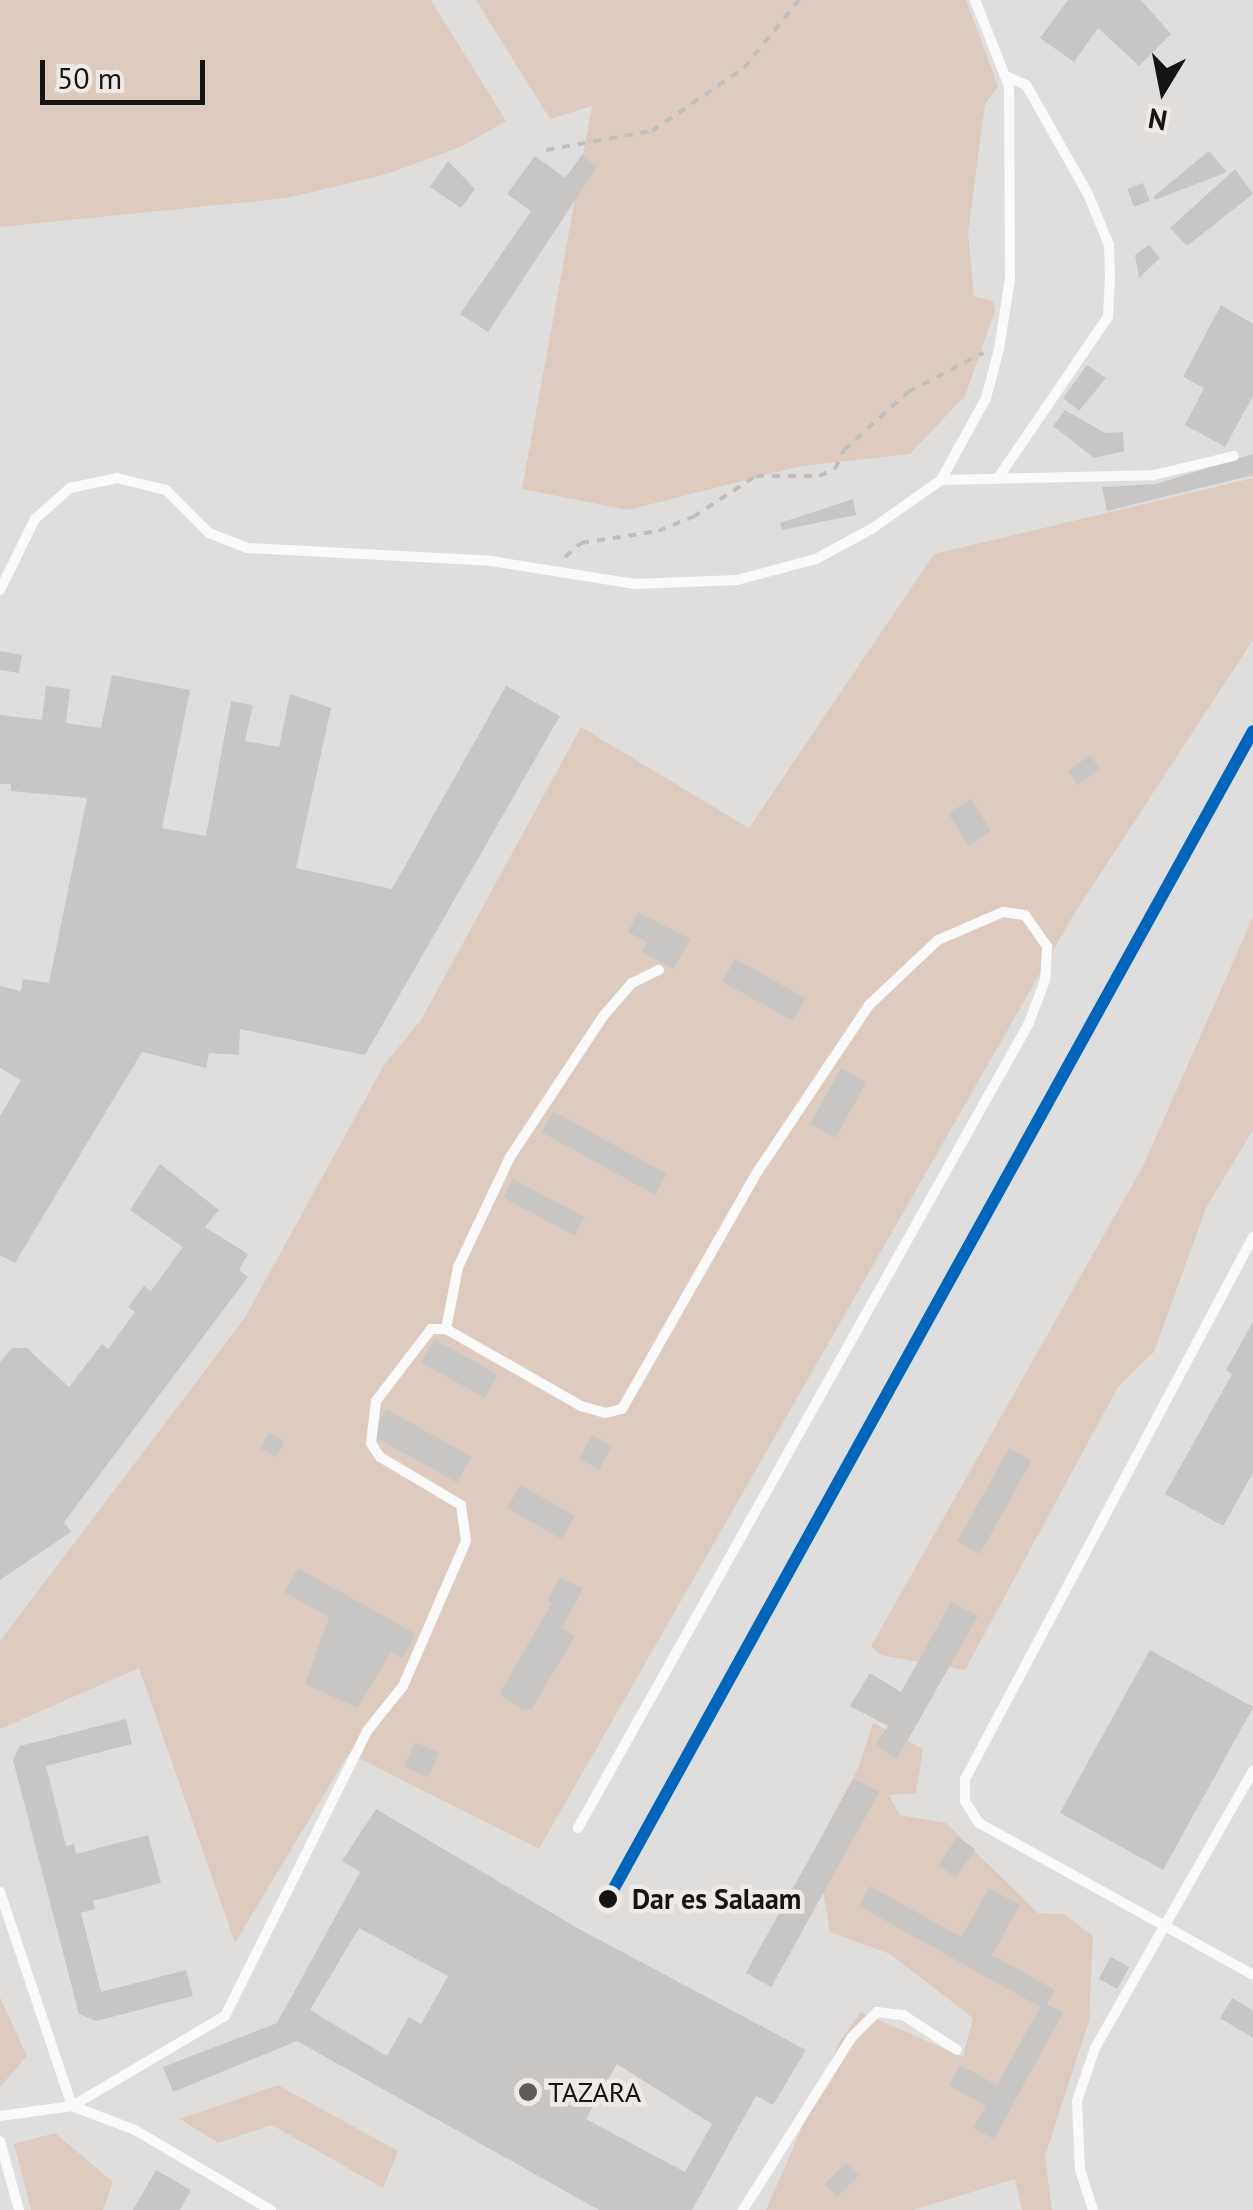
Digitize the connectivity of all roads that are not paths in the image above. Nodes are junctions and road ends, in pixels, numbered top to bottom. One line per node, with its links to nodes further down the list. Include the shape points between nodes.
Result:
1 (976, 0): 2 (lane)
2 (1004, 75): 4 (lane, via 1026,86 1088,194 1109,244 1110,276 1108,317); 5 (lane, via 1012,174 1010,279 986,398)
3 (1234, 456): 4 (lane, via 1154,475)
4 (998, 478): 5 (lane)
5 (941, 480): 6 (lane, via 816,559 737,580 634,584 491,560 246,548 210,533 166,490 117,478 70,488 35,519)
6 (0, 590)
7 (660, 970): 9 (lane, via 632,983 604,1015 510,1157 458,1267)
8 (1253, 1236): 13 (lane, via 965,1779 965,1800 979,1823)
9 (446, 1329): 11 (lane, via 581,1406 605,1414 622,1409 758,1171 900,969 974,920 1014,914 1042,931 1045,980 1029,1023); 16 (lane, via 431,1329 376,1401 369,1422 380,1457 461,1505 464,1521 466,1541 403,1686 367,1731 225,2016)
10 (1253, 1771): 13 (lane)
11 (578, 1828)
12 (0, 1892): 16 (lane)
13 (1168, 1928): 14 (lane); 22 (lane, via 1096,2048 1077,2101 1080,2170)
14 (1253, 1974)
15 (957, 2050): 21 (lane, via 903,2015 877,2012 852,2036)
16 (72, 2106): 17 (lane); 20 (lane, via 135,2130)
17 (0, 2116)
18 (0, 2141): 19 (lane)
19 (20, 2210)
20 (271, 2210)
21 (743, 2210)
22 (1093, 2210)

